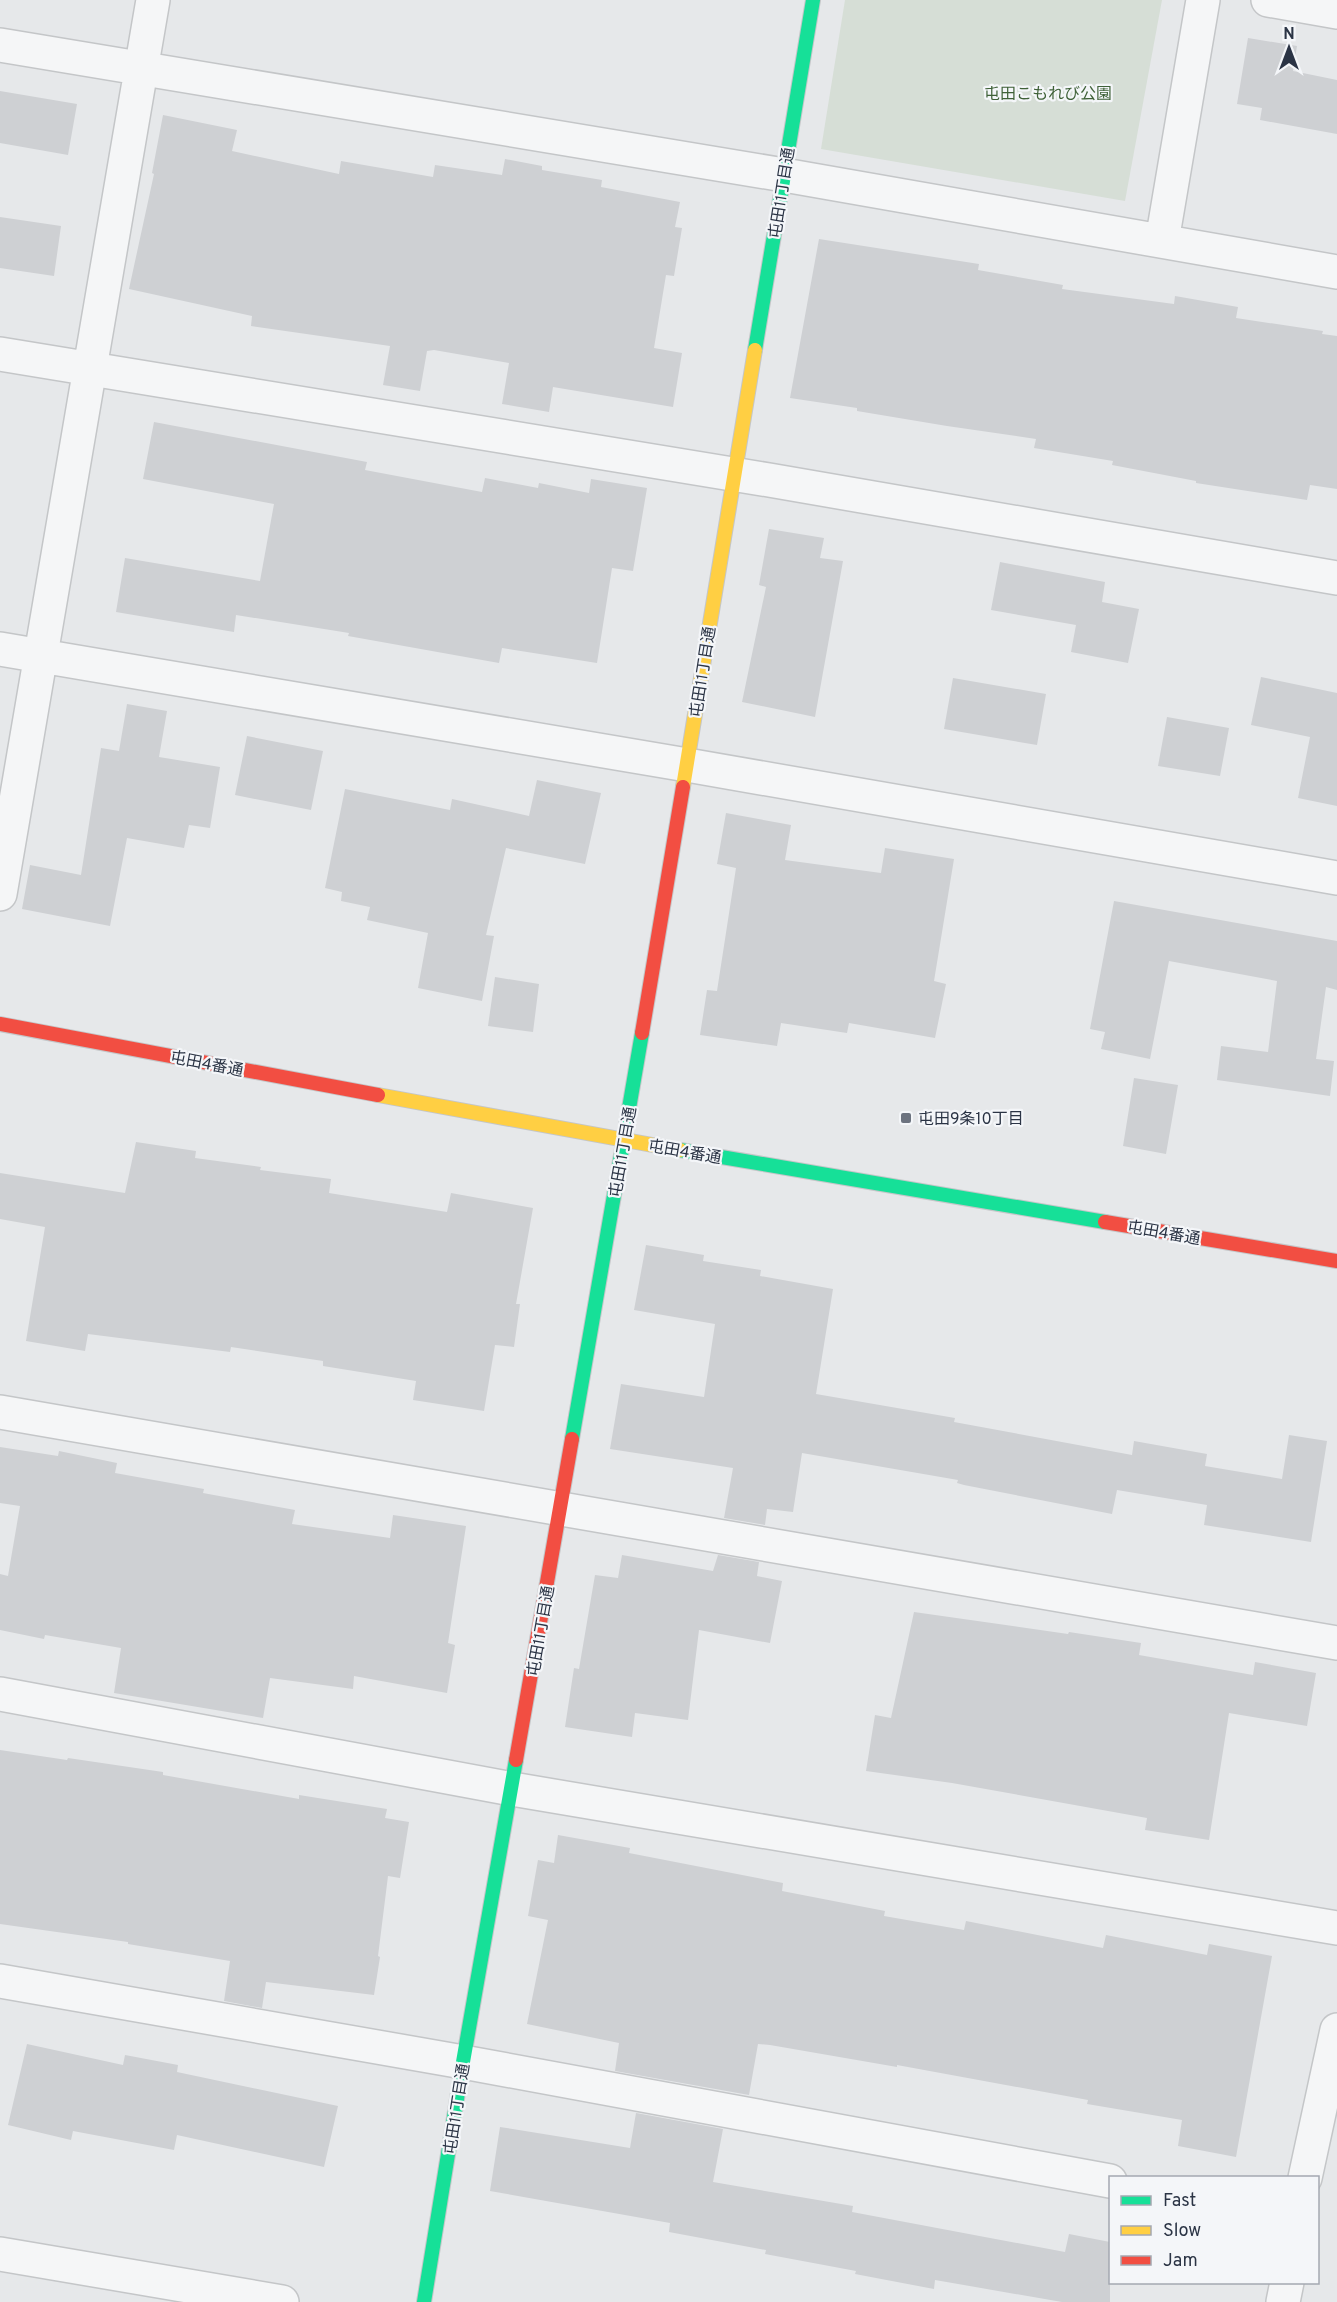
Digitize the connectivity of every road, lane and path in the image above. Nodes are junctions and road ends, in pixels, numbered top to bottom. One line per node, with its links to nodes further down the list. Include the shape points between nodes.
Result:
1 (153, 0): 7 (street)
2 (813, 0): 8 (street, 屯田11丁目通)
3 (1203, 0): 9 (street)
4 (1268, 0): 5 (street)
5 (1337, 12)
6 (0, 45): 7 (street)
7 (141, 68): 8 (street); 12 (street)
8 (783, 175): 9 (street); 13 (street, 屯田11丁目通)
9 (1162, 241): 10 (street)
10 (1337, 272)
11 (0, 354): 12 (street)
12 (90, 370): 13 (street); 16 (street)
13 (734, 475): 14 (street); 17 (street, 屯田11丁目通)
14 (1337, 578)
15 (0, 649): 16 (street)
16 (41, 656): 17 (street); 19 (street)
17 (687, 765): 18 (street); 21 (street, 屯田11丁目通)
18 (1337, 878)
19 (0, 894)
20 (0, 1024): 21 (street, 屯田4番通)
21 (624, 1141): 22 (street, 屯田4番通); 24 (street, 屯田11丁目通)
22 (1337, 1261)
23 (0, 1412): 24 (street)
24 (561, 1511): 25 (street); 27 (street, 屯田11丁目通)
25 (1337, 1643)
26 (0, 1694): 27 (street)
27 (512, 1788): 28 (street); 31 (street, 屯田11丁目通)
28 (1337, 1928)
29 (0, 1981): 31 (street)
30 (1337, 2030): 32 (street)
31 (463, 2062): 33 (street); 37 (street, 屯田11丁目通)
32 (1305, 2176)
33 (1109, 2181)
34 (0, 2254): 36 (street)
35 (1287, 2284): 38 (street)
36 (282, 2302)
37 (424, 2302)
38 (1283, 2302)

